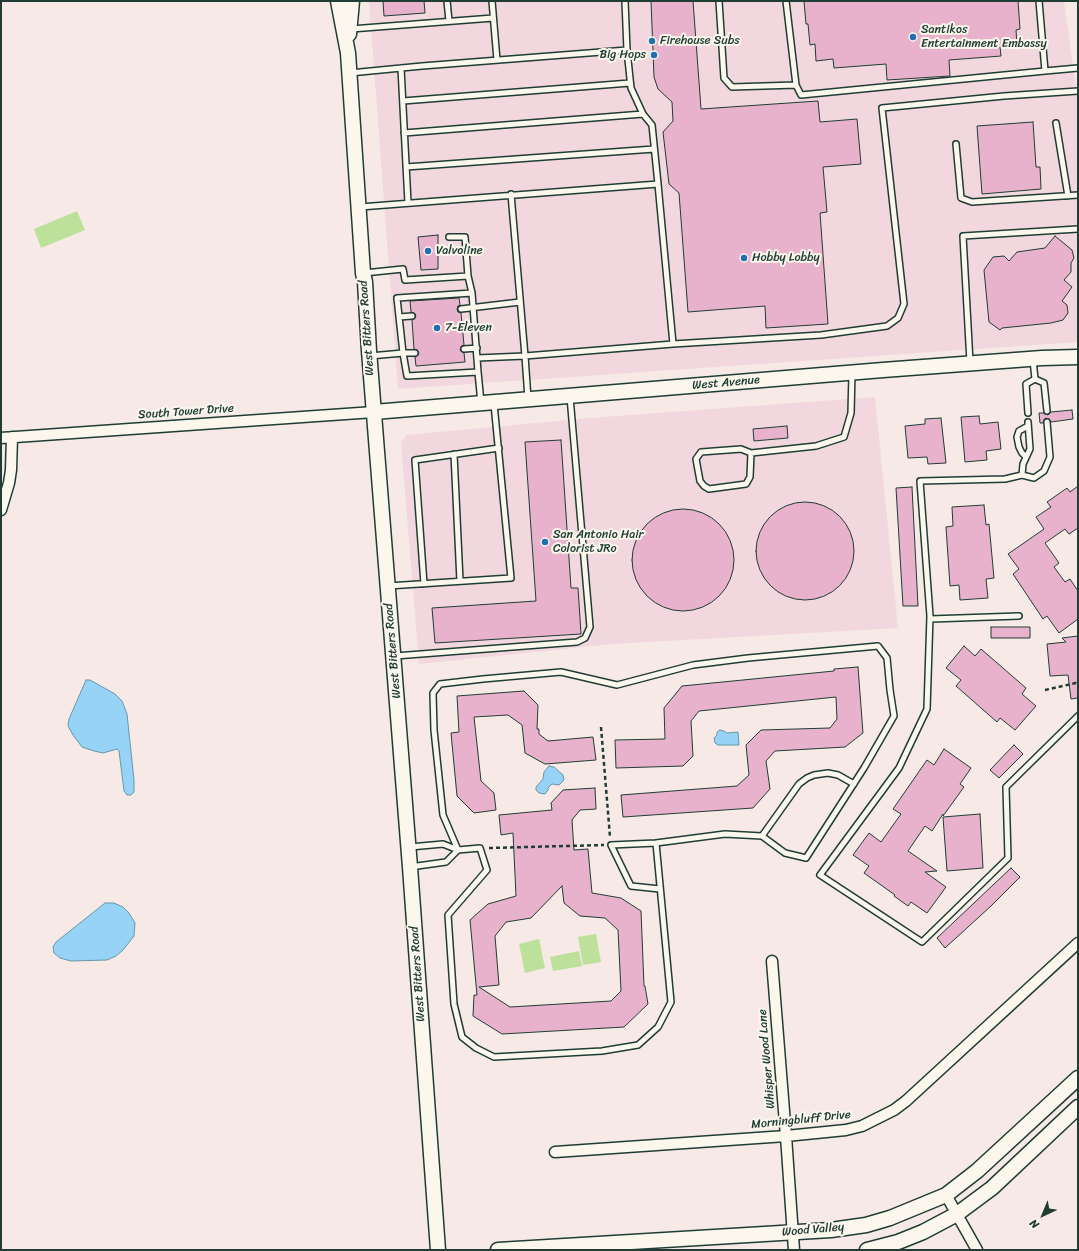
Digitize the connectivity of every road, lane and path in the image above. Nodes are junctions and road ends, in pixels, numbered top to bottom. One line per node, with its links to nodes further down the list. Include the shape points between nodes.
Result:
1 (338, 1): 11 (main road, West Bitters Road)
2 (352, 1): 11 (main road, West Bitters Road)
3 (447, 1): 10 (lane)
4 (492, 1): 9 (lane)
5 (624, 1): 12 (lane)
6 (719, 1): 19 (lane, via 724,78 732,87)
7 (786, 1): 19 (lane)
8 (1039, 1): 16 (lane)
9 (494, 18): 10 (lane); 13 (lane)
10 (449, 21): 11 (lane)
11 (346, 29): 17 (main road, West Bitters Road)
12 (627, 50): 13 (lane); 18 (lane)
13 (496, 60): 14 (lane)
14 (401, 68): 17 (lane); 21 (lane)
15 (1078, 68): 16 (lane)
16 (1045, 72): 19 (lane, via 801,95)
17 (349, 73): 33 (main road, West Bitters Road)
18 (630, 83): 21 (lane); 22 (lane)
19 (796, 85)
20 (1078, 91): 44 (lane, via 882,108 904,304 898,318 887,326 821,335)
21 (403, 100): 24 (lane)
22 (643, 114): 24 (lane); 26 (lane, via 652,124)
23 (1056, 124): 31 (lane)
24 (404, 132): 27 (lane)
25 (956, 144): 31 (lane, via 961,198 972,202)
26 (654, 149): 27 (lane); 28 (lane)
27 (406, 167): 32 (lane)
28 (658, 184): 29 (lane); 44 (lane)
29 (511, 194): 32 (lane); 39 (lane)
30 (1078, 195): 31 (lane)
31 (1068, 196)
32 (408, 203): 33 (lane)
33 (358, 207): 36 (main road, West Bitters Road)
34 (1078, 229): 54 (lane, via 963,236)
35 (449, 237): 37 (lane, via 465,237)
36 (363, 273): 37 (lane, via 403,269 405,280); 49 (main road, West Bitters Road)
37 (468, 276): 38 (lane)
38 (472, 293): 40 (lane); 43 (lane, via 397,298)
39 (520, 302): 40 (lane); 50 (lane)
40 (474, 307): 41 (lane); 45 (lane)
41 (461, 309)
42 (412, 316): 43 (lane)
43 (399, 317): 47 (lane)
44 (673, 344): 50 (lane)
45 (477, 348): 46 (lane); 52 (lane)
46 (464, 349)
47 (403, 353): 48 (lane); 49 (lane); 55 (lane, via 407,376)
48 (415, 353)
49 (369, 356): 62 (main road, West Bitters Road)
50 (525, 356): 52 (lane); 59 (lane)
51 (1078, 357): 53 (main road, West Avenue)
52 (478, 358): 55 (lane)
53 (1033, 360): 54 (main road, West Avenue); 57 (lane)
54 (970, 363): 56 (main road, West Avenue)
55 (478, 372): 60 (lane)
56 (852, 372): 58 (main road, West Avenue); 68 (lane, via 851,413 844,437 816,446)
57 (1035, 379): 61 (lane, via 1044,383); 63 (lane, via 1026,384)
58 (570, 396): 59 (main road, West Avenue); 78 (lane, via 590,627 585,638 576,642)
59 (528, 400): 60 (main road, West Avenue)
60 (487, 403): 62 (main road, West Avenue); 67 (lane)
61 (1047, 411)
62 (374, 412): 65 (street, South Tower Drive); 75 (main road, West Bitters Road)
63 (1028, 413)
64 (1048, 422): 71 (lane, via 1048,465 1034,478)
65 (12, 437): 66 (street, South Tower Drive); 72 (street, via 10,483)
66 (1, 438)
67 (499, 448): 69 (lane); 73 (lane, via 511,578)
68 (750, 453): 68 (lane, via 741,449 701,452 696,459 700,481 709,489 746,484 750,477)
69 (454, 454): 73 (lane); 74 (lane, via 415,460)
70 (1026, 457): 70 (lane, via 1030,448 1028,424 1017,436 1019,447); 71 (lane)
71 (1022, 475): 77 (lane, via 1005,479 920,481)
72 (1, 510)
73 (460, 582): 74 (lane)
74 (424, 584): 75 (lane)
75 (387, 586): 78 (main road, West Bitters Road)
76 (1019, 616): 77 (lane)
77 (930, 618): 81 (lane, via 928,709 899,768 820,875 922,942 1008,858 1006,787)
78 (393, 656): 87 (main road, West Bitters Road)
79 (1078, 684): 80 (path)
80 (1045, 690)
81 (1078, 716)
82 (601, 727): 86 (path)
83 (854, 784): 84 (lane, via 828,772 807,778 799,784); 84 (lane, via 806,858 785,853); 89 (lane, via 894,716 887,658 878,646 693,665 616,685 561,672 440,684 433,693 434,730 443,815)
84 (762, 836): 85 (lane, via 725,834)
85 (656, 843): 86 (lane); 91 (lane)
86 (611, 845): 88 (path); 91 (lane, via 631,886)
87 (408, 848): 89 (lane, via 443,844); 90 (main road, West Bitters Road)
88 (480, 848): 89 (lane); 91 (lane, via 487,870 448,915 453,997 462,1037 494,1057 602,1051 638,1046 658,1027 671,1002)
89 (458, 850): 90 (lane, via 446,862)
90 (410, 867): 102 (main road, West Bitters Road)
91 (660, 889)
92 (1078, 943): 96 (street, Morningbluff Drive, via 894,1110 862,1126 846,1130)
93 (772, 961): 96 (street, Whisper Wood Lane)
94 (1078, 1078): 98 (main road, Wood Valley, via 977,1171)
95 (1078, 1107): 99 (main road, via 992,1188)
96 (786, 1136): 97 (street, Morningbluff Drive); 100 (street, Whisper Wood Lane)
97 (555, 1152)
98 (946, 1195): 99 (street); 100 (main road, Wood Valley, via 866,1225)
99 (957, 1214): 105 (main road, via 916,1235); 106 (street)
100 (793, 1233): 101 (main road, Wood Valley); 104 (street, Whisper Wood Lane)
101 (596, 1247): 103 (main road, Wood Valley)
102 (438, 1250)
103 (498, 1250)
104 (794, 1250)
105 (867, 1250)
106 (977, 1250)

